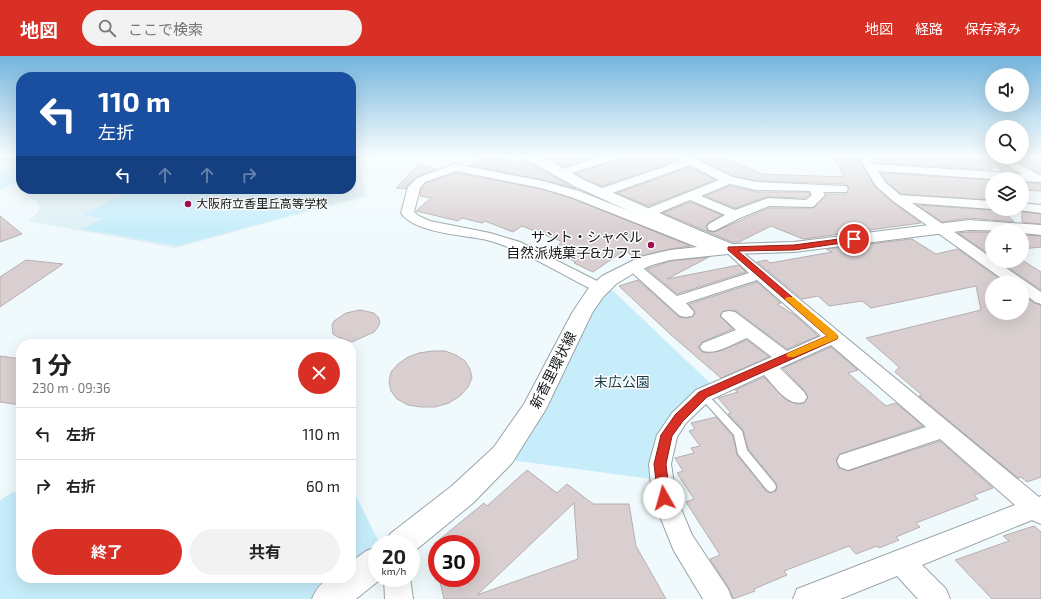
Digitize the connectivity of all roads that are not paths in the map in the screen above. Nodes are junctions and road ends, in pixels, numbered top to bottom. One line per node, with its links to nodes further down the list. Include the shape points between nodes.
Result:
1 (420, 180): 25 (street, via 414,187 407,213 414,219 515,245)
2 (519, 180): 21 (street, via 575,194)
3 (576, 180): 10 (street)
4 (636, 180): 10 (street)
5 (729, 180): 11 (street)
6 (731, 180): 8 (street, via 756,186)
7 (878, 180): 12 (street)
8 (813, 188): 9 (street); 17 (street, via 819,195 809,204 768,202)
9 (842, 190)
10 (600, 193): 16 (street)
11 (691, 196): 16 (street); 17 (street)
12 (897, 198): 13 (street); 19 (street)
13 (985, 204)
14 (1029, 208): 15 (street)
15 (1041, 209)
16 (646, 214): 21 (street)
17 (735, 215): 18 (street)
18 (714, 227)
19 (938, 228): 20 (street, 新香里環状線, via 969,226); 21 (street, 新香里環状線, via 794,247); 24 (street)
20 (1041, 230)
21 (724, 249): 22 (street, 新香里環状線, via 670,255); 23 (street)
22 (633, 267): 25 (street, 新香里環状線); 28 (street)
23 (760, 274): 28 (street); 32 (street)
24 (1008, 276)
25 (600, 288): 41 (street, 新香里環状線, via 582,313 534,409 503,454 463,494)
26 (1029, 290): 27 (street)
27 (1041, 298)
28 (674, 302): 29 (street)
29 (686, 312)
30 (729, 316): 31 (street)
31 (749, 331): 33 (street); 34 (street)
32 (834, 336): 34 (street); 37 (street)
33 (709, 347)
34 (776, 362): 35 (street); 36 (street)
35 (703, 395): 39 (lane, via 739,434 742,451); 49 (street, via 679,418 667,435 660,464 664,498 683,543)
36 (797, 397)
37 (942, 430): 38 (street); 40 (street)
38 (848, 461)
39 (772, 488)
40 (1039, 509): 42 (street)
41 (412, 535)
42 (902, 561): 50 (street); 51 (street)
43 (368, 569): 44 (street)
44 (356, 578)
45 (350, 583): 47 (street)
46 (398, 587): 48 (street)
47 (329, 599)
48 (400, 599)
49 (718, 599)
50 (807, 599)
51 (936, 599)

